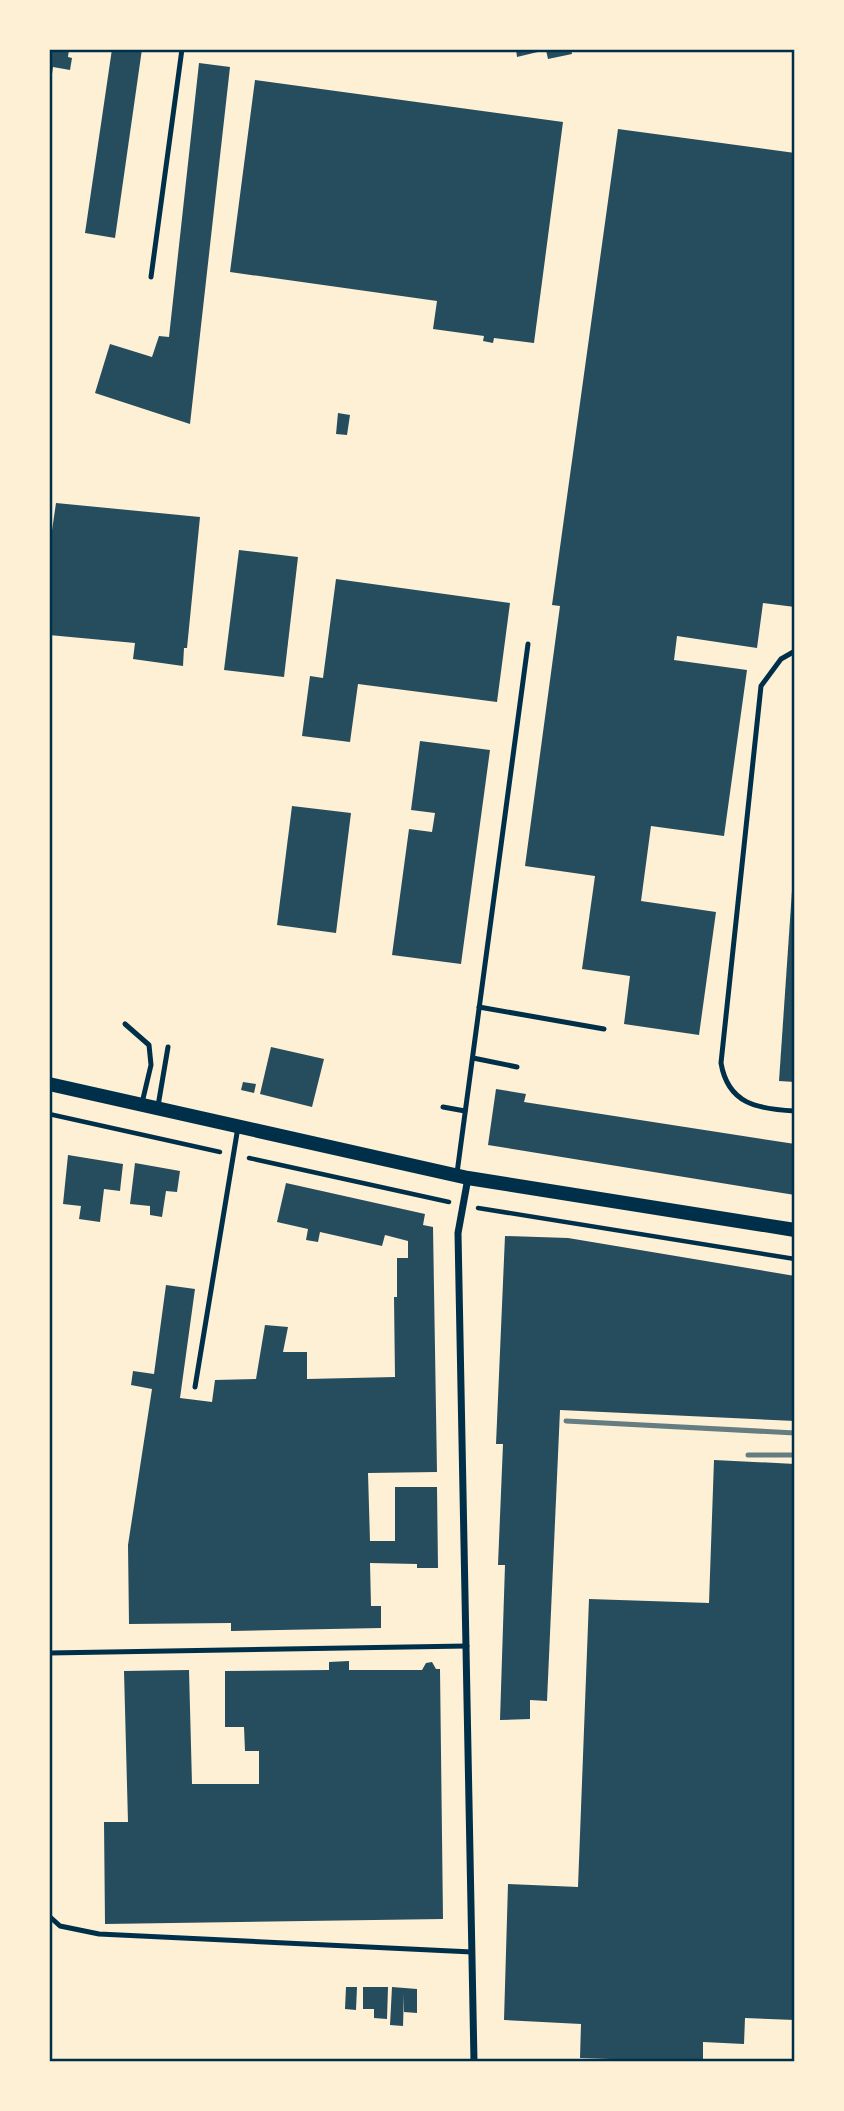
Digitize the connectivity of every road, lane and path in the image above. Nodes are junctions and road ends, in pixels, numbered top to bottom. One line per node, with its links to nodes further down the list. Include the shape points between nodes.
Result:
1 (182, 49): 2 (lane)
2 (150, 277)
3 (528, 644): 5 (lane)
4 (795, 651): 16 (lane, via 768,672 761,686 721,1063 733,1094 754,1105)
5 (479, 1007): 7 (lane); 9 (lane)
6 (125, 1024): 12 (lane, via 149,1045 151,1065)
7 (604, 1029)
8 (168, 1047): 14 (lane)
9 (473, 1058): 10 (lane); 15 (lane)
10 (517, 1067)
11 (49, 1084): 12 (main road)
12 (142, 1105): 14 (main road)
13 (443, 1107): 15 (lane)
14 (157, 1109): 18 (main road)
15 (466, 1111): 20 (lane)
16 (795, 1111)
17 (49, 1114): 19 (path)
18 (238, 1127): 19 (lane); 20 (main road)
19 (233, 1154): 21 (path); 24 (lane)
20 (462, 1177): 21 (street); 22 (main road)
21 (463, 1205): 23 (path); 25 (street, via 458,1233)
22 (795, 1230)
23 (795, 1259)
24 (195, 1387)
25 (467, 1646): 26 (lane); 28 (street)
26 (49, 1653)
27 (49, 1916): 28 (lane, via 60,1926 99,1934)
28 (472, 1952): 29 (street)
29 (474, 2062)

